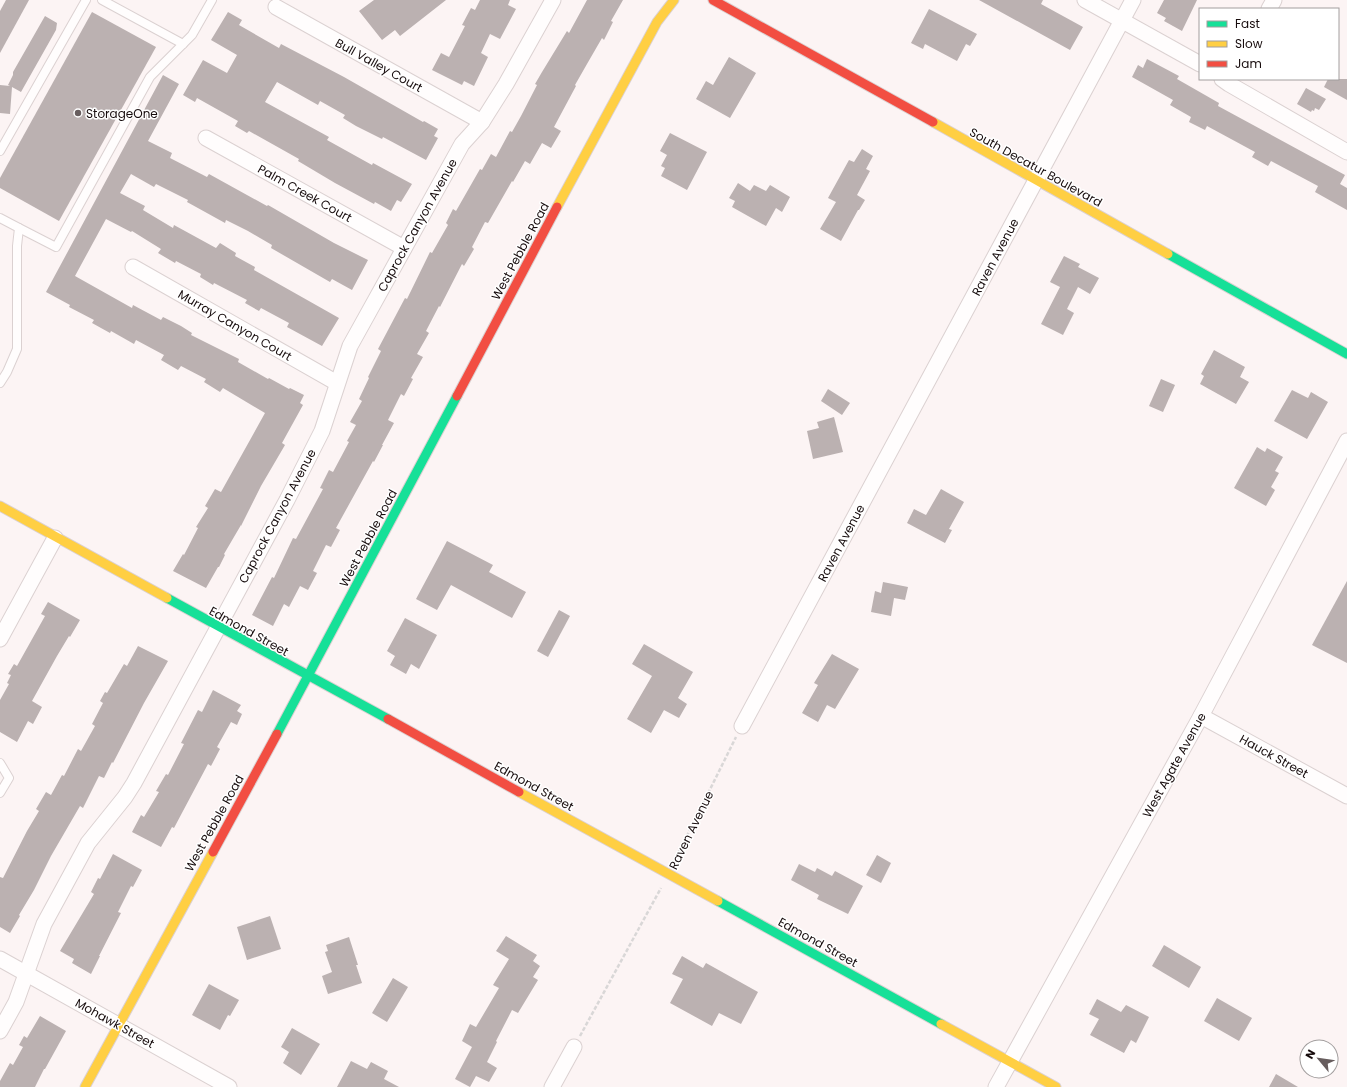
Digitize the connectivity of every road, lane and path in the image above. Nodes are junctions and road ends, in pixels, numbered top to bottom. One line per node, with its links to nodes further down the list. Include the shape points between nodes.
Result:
1 (86, 0): 16 (lane)
2 (102, 0): 11 (lane)
3 (212, 0): 11 (lane, via 192,35)
4 (553, 0): 14 (street, Caprock Canyon Avenue)
5 (674, 0): 31 (street, West Pebble Road, via 658,22 589,147)
6 (713, 0): 18 (street, South Decatur Boulevard)
7 (1084, 0): 10 (street)
8 (1133, 0): 10 (street, Raven Avenue)
9 (276, 7): 14 (street, Bull Valley Court)
10 (1121, 21): 12 (street); 18 (street, Raven Avenue)
11 (183, 44): 20 (lane, via 150,77 56,247)
12 (1199, 63)
13 (1228, 81): 17 (street)
14 (482, 122): 21 (street, Caprock Canyon Avenue, via 462,144)
15 (206, 138): 21 (street, Palm Creek Court)
16 (0, 151)
17 (1347, 152)
18 (1036, 181): 23 (street, South Decatur Boulevard); 33 (street, Raven Avenue)
19 (0, 218): 20 (lane)
20 (19, 228): 24 (lane, via 17,349)
21 (404, 248): 25 (street, Caprock Canyon Avenue, via 350,346)
22 (133, 267): 25 (street, Murray Canyon Court)
23 (1347, 354)
24 (0, 383)
25 (337, 383): 29 (street, Caprock Canyon Avenue, via 322,431)
26 (1347, 441): 32 (street, West Agate Avenue)
27 (0, 506): 28 (street, Edmond Street)
28 (55, 538): 29 (street, Edmond Street); 30 (street)
29 (218, 627): 31 (street, Edmond Street); 39 (street, Caprock Canyon Avenue, via 134,783 84,850 44,924)
30 (0, 639)
31 (308, 677): 37 (street, Edmond Street); 40 (street, West Pebble Road)
32 (1201, 716): 36 (street, Hauck Street); 43 (street, West Agate Avenue)
33 (742, 726): 37 (path, Raven Avenue)
34 (0, 763): 35 (lane, via 8,778)
35 (0, 793)
36 (1347, 796)
37 (669, 874): 42 (path, Raven Avenue); 43 (street, Edmond Street)
38 (0, 959): 39 (street, Mohawk Street)
39 (27, 974): 40 (street, Mohawk Street); 41 (street, Caprock Canyon Avenue, via 16,1002)
40 (118, 1025): 44 (street, West Pebble Road); 45 (street, Mohawk Street)
41 (0, 1031)
42 (574, 1047): 46 (street)
43 (1010, 1062): 47 (street, West Agate Avenue); 48 (street, Edmond Street)
44 (85, 1087)
45 (229, 1087)
46 (552, 1087)
47 (996, 1087)
48 (1056, 1087)

